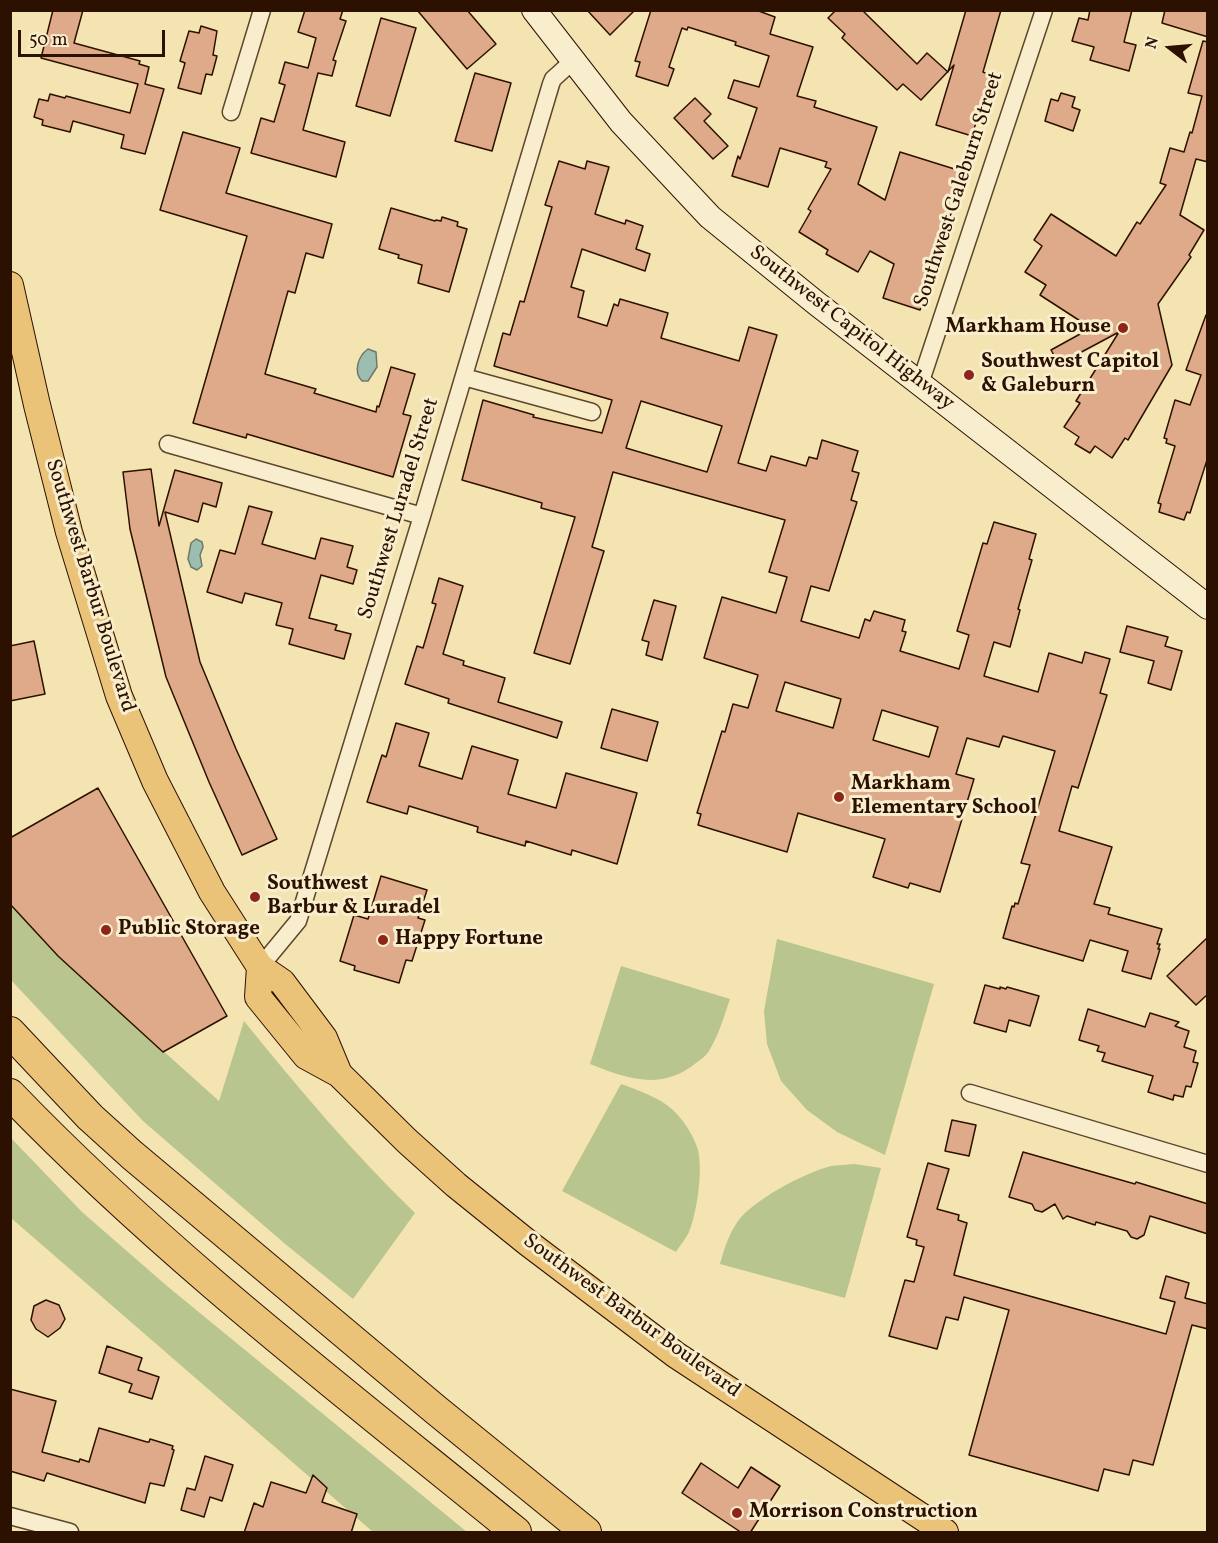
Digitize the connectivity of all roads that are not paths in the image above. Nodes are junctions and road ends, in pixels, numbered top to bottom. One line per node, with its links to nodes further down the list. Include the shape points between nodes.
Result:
1 (262, 10): 5 (street)
2 (534, 10): 4 (main road, Southwest Capitol Highway)
3 (1044, 10): 8 (street, Southwest Galeburn Street)
4 (573, 60): 7 (street, Southwest Luradel Street, via 551,84); 8 (main road, Southwest Capitol Highway, via 621,122 710,217)
5 (231, 112)
6 (10, 285): 13 (main road, Southwest Barbur Boulevard, via 69,532 119,696 186,845)
7 (464, 377): 9 (street); 11 (street, Southwest Luradel Street)
8 (920, 384): 12 (main road, Southwest Capitol Highway)
9 (592, 412)
10 (168, 444): 11 (street)
11 (422, 516): 13 (street, Southwest Luradel Street, via 298,921)
12 (1208, 607)
13 (260, 967): 22 (main road, Southwest Barbur Boulevard, via 258,997 306,1056 339,1074 456,1185 676,1355)
14 (10, 1032): 21 (highway, via 90,1117 132,1155)
15 (970, 1093): 17 (street)
16 (10, 1094): 20 (highway, via 66,1152 217,1287)
17 (1208, 1164)
18 (10, 1516): 19 (street)
19 (70, 1533)
20 (516, 1533)
21 (586, 1533)
22 (945, 1533)

